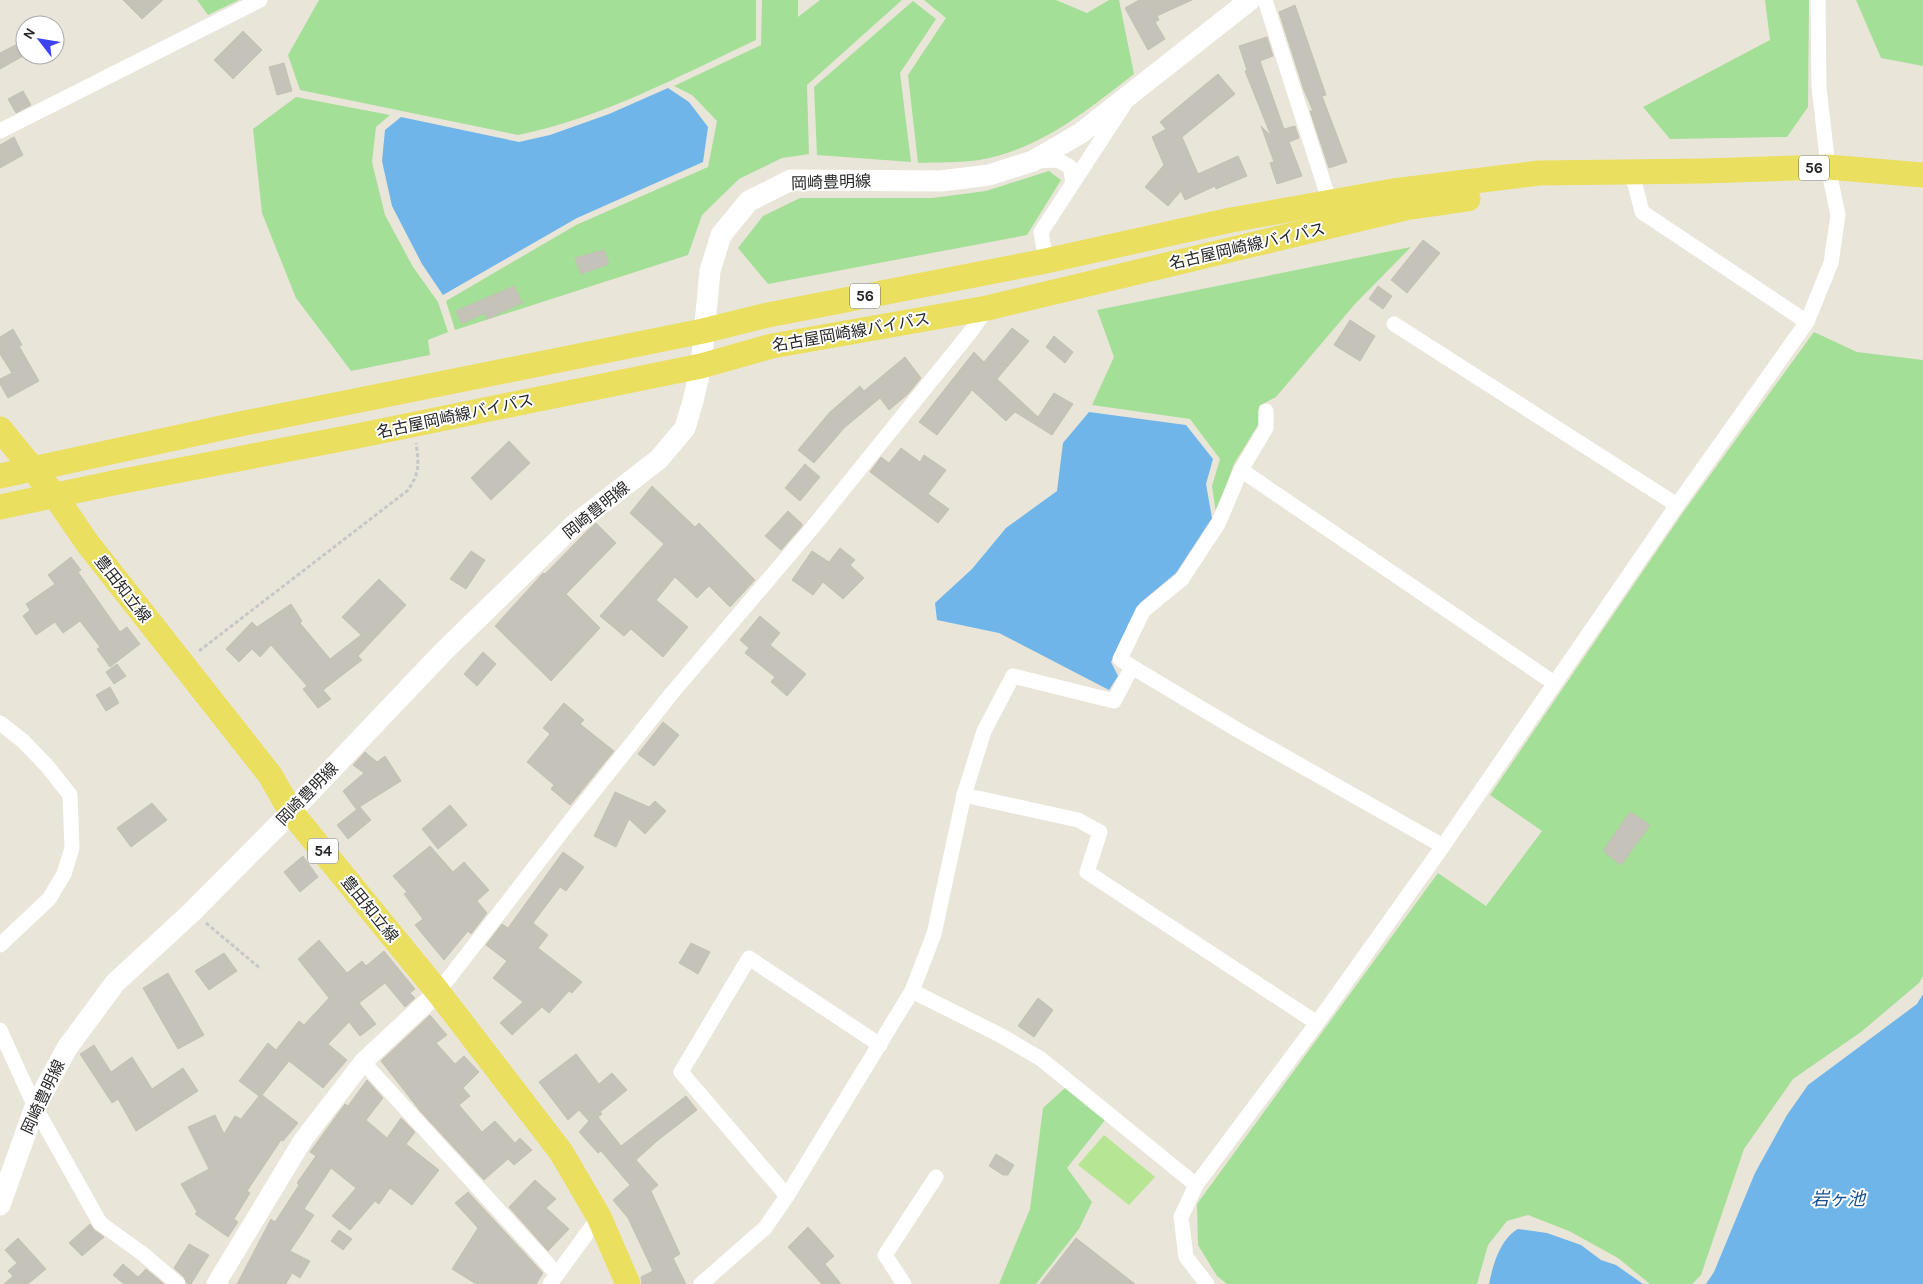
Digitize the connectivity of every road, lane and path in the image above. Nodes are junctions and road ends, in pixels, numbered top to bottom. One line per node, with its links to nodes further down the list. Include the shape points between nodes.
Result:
1 (260, 0): 6 (street)
2 (1250, 0): 5 (main road, 岡崎豊明線)
3 (1265, 0): 12 (street)
4 (1818, 0): 8 (street, via 1818,87)
5 (1129, 97): 7 (main road, 岡崎豊明線, via 1080,133); 11 (street)
6 (0, 132)
7 (1033, 161): 11 (street, via 1058,160 1070,167); 17 (main road, 岡崎豊明線, via 989,175 941,181 791,180 749,201 721,234 710,271)
8 (1828, 167): 9 (main road, 名古屋岡崎線バイパス / 56); 10 (main road, 名古屋岡崎線バイパス / 56, via 1704,171); 15 (street, via 1838,215 1831,263)
9 (1923, 175)
10 (1631, 178): 12 (main road, 名古屋岡崎線バイパス / 56, via 1539,173 1392,191); 14 (main road, 名古屋岡崎線バイパス / 56, via 1405,208); 15 (street, via 1642,212)
11 (1074, 182): 13 (street, via 1041,232)
12 (1330, 203): 13 (main road, 名古屋岡崎線バイパス / 56, via 1231,220)
13 (1046, 260): 17 (main road, 名古屋岡崎線バイパス / 56)
14 (987, 308): 18 (main road, 名古屋岡崎線バイパス / 56, via 772,346); 39 (street, via 813,528 672,693)
15 (1807, 322): 26 (street)
16 (1394, 324): 26 (street)
17 (703, 330): 18 (main road, 岡崎豊明線); 22 (main road, 名古屋岡崎線バイパス / 56)
18 (701, 366): 20 (main road, 名古屋岡崎線バイパス / 56); 33 (main road, 岡崎豊明線, via 685,428 659,459 574,525 444,651)
19 (1266, 411): 23 (street, via 1266,428)
20 (412, 425): 25 (main road, 名古屋岡崎線バイパス / 56); 28 (path, via 418,468 416,479 407,491)
21 (0, 429): 22 (main road, 豊田知立線 / 54)
22 (33, 469): 24 (main road, 名古屋岡崎線バイパス / 56); 25 (main road, 豊田知立線 / 54)
23 (1241, 470): 29 (street, via 1218,524 1182,579 1143,611 1120,659); 30 (street)
24 (0, 476)
25 (54, 496): 27 (main road, 名古屋岡崎線バイパス / 56); 28 (main road, 豊田知立線 / 54)
26 (1677, 505): 30 (street)
27 (0, 508)
28 (183, 664): 33 (main road, 豊田知立線 / 54, via 270,775)
29 (1132, 667): 32 (street, via 1114,701 1013,676 984,731); 34 (street)
30 (1554, 683): 34 (street)
31 (0, 723): 36 (street, via 48,766 70,795 72,822 72,848 64,874 49,899)
32 (964, 795): 38 (street, via 934,934); 40 (street, via 1078,820 1100,832 1087,872)
33 (291, 812): 35 (main road, 岡崎豊明線); 39 (main road, 豊田知立線 / 54)
34 (1443, 846): 40 (street)
35 (192, 912): 37 (path); 44 (main road, 岡崎豊明線, via 116,983 67,1048)
36 (0, 945)
37 (262, 969)
38 (912, 991): 42 (street); 46 (street, via 1000,1035 1041,1060)
39 (438, 992): 43 (street); 49 (main road, 豊田知立線 / 54, via 561,1152)
40 (1317, 1024): 46 (street)
41 (0, 1030): 44 (street)
42 (880, 1045): 47 (street); 47 (street, via 750,958 681,1072)
43 (363, 1062): 50 (street); 52 (street, via 303,1140)
44 (35, 1107): 48 (main road, 岡崎豊明線); 51 (street, via 100,1223)
45 (936, 1177): 55 (street, via 885,1255)
46 (1196, 1185): 56 (street, via 1181,1217 1186,1257)
47 (788, 1196): 54 (street, via 764,1228)
48 (0, 1205)
49 (599, 1217): 50 (street); 53 (main road, 豊田知立線 / 54)
50 (553, 1279)
51 (178, 1284)
52 (216, 1284)
53 (628, 1284)
54 (702, 1284)
55 (904, 1284)
56 (1207, 1284)

